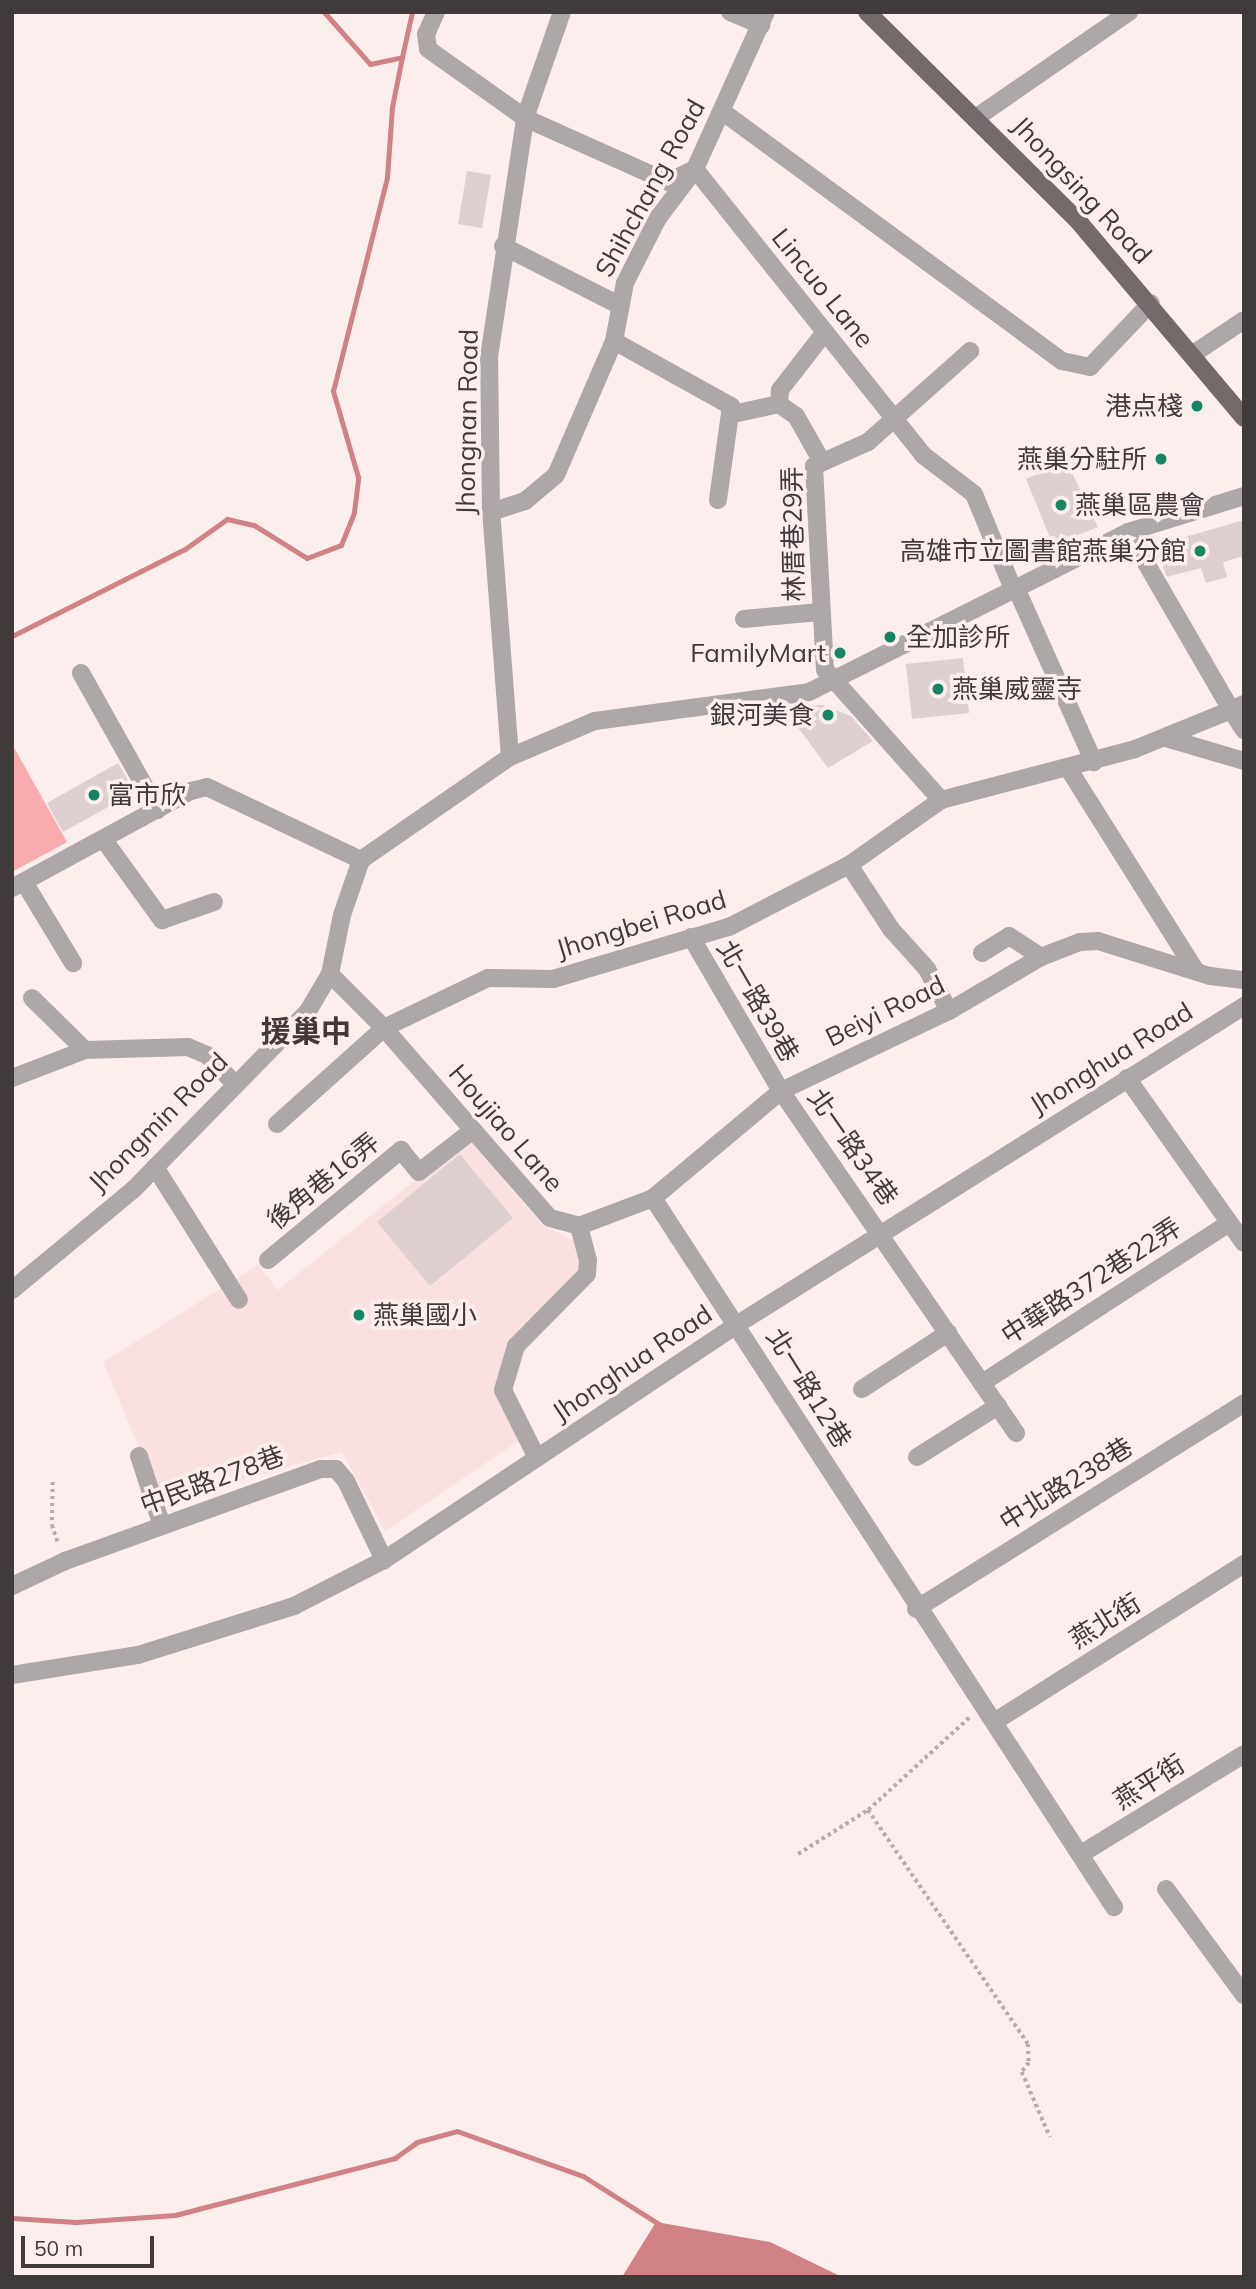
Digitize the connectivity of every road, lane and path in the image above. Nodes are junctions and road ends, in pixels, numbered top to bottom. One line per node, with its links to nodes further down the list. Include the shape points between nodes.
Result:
1 (436, 12): 9 (street, via 426,34 428,49)
2 (562, 12): 9 (street, Jhongnan Road)
3 (730, 12): 6 (street)
4 (867, 12): 8 (main road, Jhongsing Road)
5 (1129, 12): 8 (street)
6 (763, 19): 7 (street, Shihchang Road)
7 (723, 112): 10 (street, Shihchang Road); 12 (street, via 1062,360 1090,367)
8 (977, 117): 12 (main road, Jhongsing Road)
9 (525, 118): 10 (street, via 668,182); 11 (street, Jhongnan Road)
10 (695, 169): 13 (street, Shihchang Road, via 658,218); 15 (street, Lincuo Lane)
11 (503, 246): 13 (street); 26 (street, Jhongnan Road, via 489,357)
12 (1151, 303): 18 (main road, Jhongsing Road)
13 (617, 304): 16 (street, Shihchang Road)
14 (1244, 320): 18 (street)
15 (825, 332): 19 (street, via 780,390); 22 (street, Lincuo Lane)
16 (614, 341): 20 (street, via 725,399); 26 (street, Shihchang Road, via 556,475 525,501)
17 (970, 351): 22 (street)
18 (1193, 354): 21 (main road, Jhongsing Road)
19 (779, 404): 20 (street); 23 (street, 林厝巷29弄, via 796,416)
20 (733, 414): 25 (street)
21 (1244, 418)
22 (894, 419): 23 (street, via 868,442); 28 (street, Lincuo Lane, via 923,455 974,494)
23 (821, 460): 29 (street, 林厝巷29弄, via 814,466)
24 (1244, 496): 27 (street)
25 (718, 500)
26 (491, 512): 36 (street, Jhongnan Road)
27 (1128, 532): 28 (street); 33 (street)
28 (1014, 588): 32 (street); 38 (street, Lincuo Lane)
29 (820, 612): 30 (street); 32 (street, 林厝巷29弄, via 825,670)
30 (744, 619)
31 (80, 673): 41 (street)
32 (832, 681): 36 (street, via 781,699 687,706 595,721); 40 (street)
33 (1237, 707): 34 (street); 35 (street, Jhongbei Road)
34 (1244, 730)
35 (1166, 738): 37 (street); 38 (street, Jhongbei Road)
36 (510, 757): 43 (street)
37 (1244, 761)
38 (1094, 762): 39 (street, Jhongbei Road)
39 (1068, 768): 40 (street, Jhongbei Road); 51 (street)
40 (941, 800): 44 (street, Jhongbei Road)
41 (158, 810): 42 (street); 43 (street, via 207,787)
42 (104, 840): 45 (street); 46 (street, via 162,920)
43 (361, 860): 52 (street, Jhongmin Road, via 342,915)
44 (849, 865): 47 (street, Jhongbei Road, via 729,927); 56 (street, via 891,929 927,969)
45 (18, 885): 50 (street)
46 (214, 902)
47 (691, 937): 57 (street, Jhongbei Road, via 554,979 488,978); 62 (street, 北一路39巷)
48 (982, 953): 49 (street, via 1009,936)
49 (1041, 957): 51 (street, Beiyi Road, via 1080,942 1097,941); 56 (street, Beiyi Road)
50 (73, 963)
51 (1196, 971): 53 (street, Beiyi Road)
52 (330, 974): 57 (street, Houjiao Lane); 61 (street, Jhongmin Road, via 308,1011)
53 (1244, 980)
54 (32, 998): 58 (street)
55 (1244, 1006): 60 (street, Jhonghua Road)
56 (949, 1011): 62 (street, Beiyi Road)
57 (384, 1028): 63 (street, Jhongbei Road); 64 (street, Houjiao Lane)
58 (85, 1050): 59 (street); 61 (street, via 188,1047 207,1055)
59 (12, 1078)
60 (1127, 1078): 67 (street); 69 (street, Jhonghua Road)
61 (234, 1083): 65 (street, Jhongmin Road)
62 (781, 1091): 66 (street, Beiyi Road); 69 (street, 北一路34巷)
63 (277, 1124)
64 (473, 1130): 68 (street, Houjiao Lane, via 550,1218); 71 (street, 後角巷16弄, via 419,1172 401,1150)
65 (155, 1167): 72 (street, Jhongmin Road); 73 (street)
66 (653, 1198): 68 (street, Beiyi Road); 74 (street, 北一路12巷)
67 (1229, 1223): 70 (street); 76 (street, 中華路372巷22弄)
68 (579, 1226): 83 (street, via 587,1274 516,1346 503,1390)
69 (882, 1234): 74 (street, Jhonghua Road); 75 (street, 北一路34巷)
70 (1244, 1243)
71 (268, 1260)
72 (12, 1290)
73 (239, 1300)
74 (738, 1324): 83 (street, Jhonghua Road); 90 (street, 北一路12巷)
75 (948, 1333): 76 (street, 北一路34巷); 77 (street)
76 (982, 1383): 79 (street, 北一路34巷)
77 (862, 1390)
78 (1244, 1403): 90 (street, 中北路238巷)
79 (998, 1406): 80 (street, 北一路34巷); 82 (street)
80 (1016, 1433)
81 (139, 1456): 85 (street)
82 (917, 1457)
83 (537, 1458): 86 (street, Jhonghua Road)
84 (53, 1482): 87 (path, via 52,1525)
85 (162, 1526): 86 (street, 中民路278巷, via 320,1469 336,1469); 87 (street, 中民路278巷)
86 (384, 1560): 91 (street, Jhonghua Road, via 294,1606 138,1656)
87 (65, 1561): 89 (street, 中民路278巷)
88 (1244, 1564): 93 (street, 燕北街)
89 (12, 1586)
90 (916, 1608): 92 (street, 北一路12巷)
91 (12, 1675)
92 (983, 1705): 93 (street, 北一路12巷); 95 (path)
93 (994, 1722): 97 (street, 北一路12巷)
94 (1244, 1755): 97 (street, 燕平街)
95 (868, 1810): 96 (path); 101 (path, via 1028,2044 1029,2063 1022,2072)
96 (798, 1854)
97 (1082, 1854): 99 (street, 北一路12巷)
98 (1166, 1889): 100 (street)
99 (1114, 1907)
100 (1244, 1996)
101 (1050, 2137)

